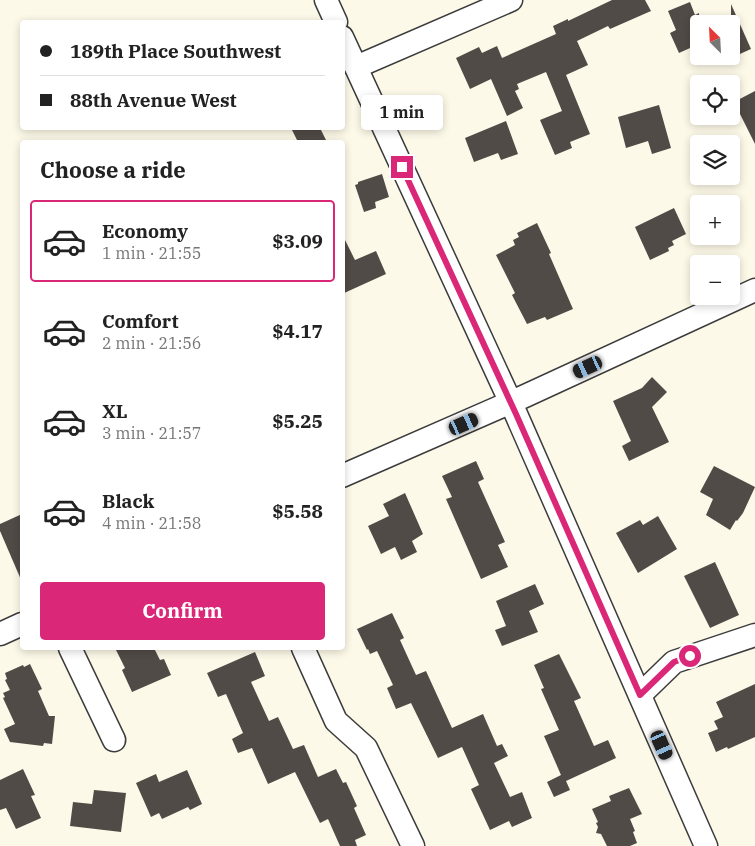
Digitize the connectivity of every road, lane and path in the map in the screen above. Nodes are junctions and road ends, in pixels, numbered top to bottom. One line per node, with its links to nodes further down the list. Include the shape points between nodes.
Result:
1 (326, 0): 3 (street)
2 (511, 0): 5 (street)
3 (335, 20)
4 (345, 44): 5 (street)
5 (356, 68): 7 (street)
6 (755, 290): 7 (street)
7 (511, 403): 8 (street); 14 (street)
8 (345, 475)
9 (20, 625): 10 (street)
10 (0, 634)
11 (755, 635): 14 (street, via 674,662)
12 (71, 650): 15 (street)
13 (304, 650): 16 (street, via 336,721 366,748)
14 (640, 695): 17 (street)
15 (114, 740)
16 (413, 846)
17 (706, 846)

